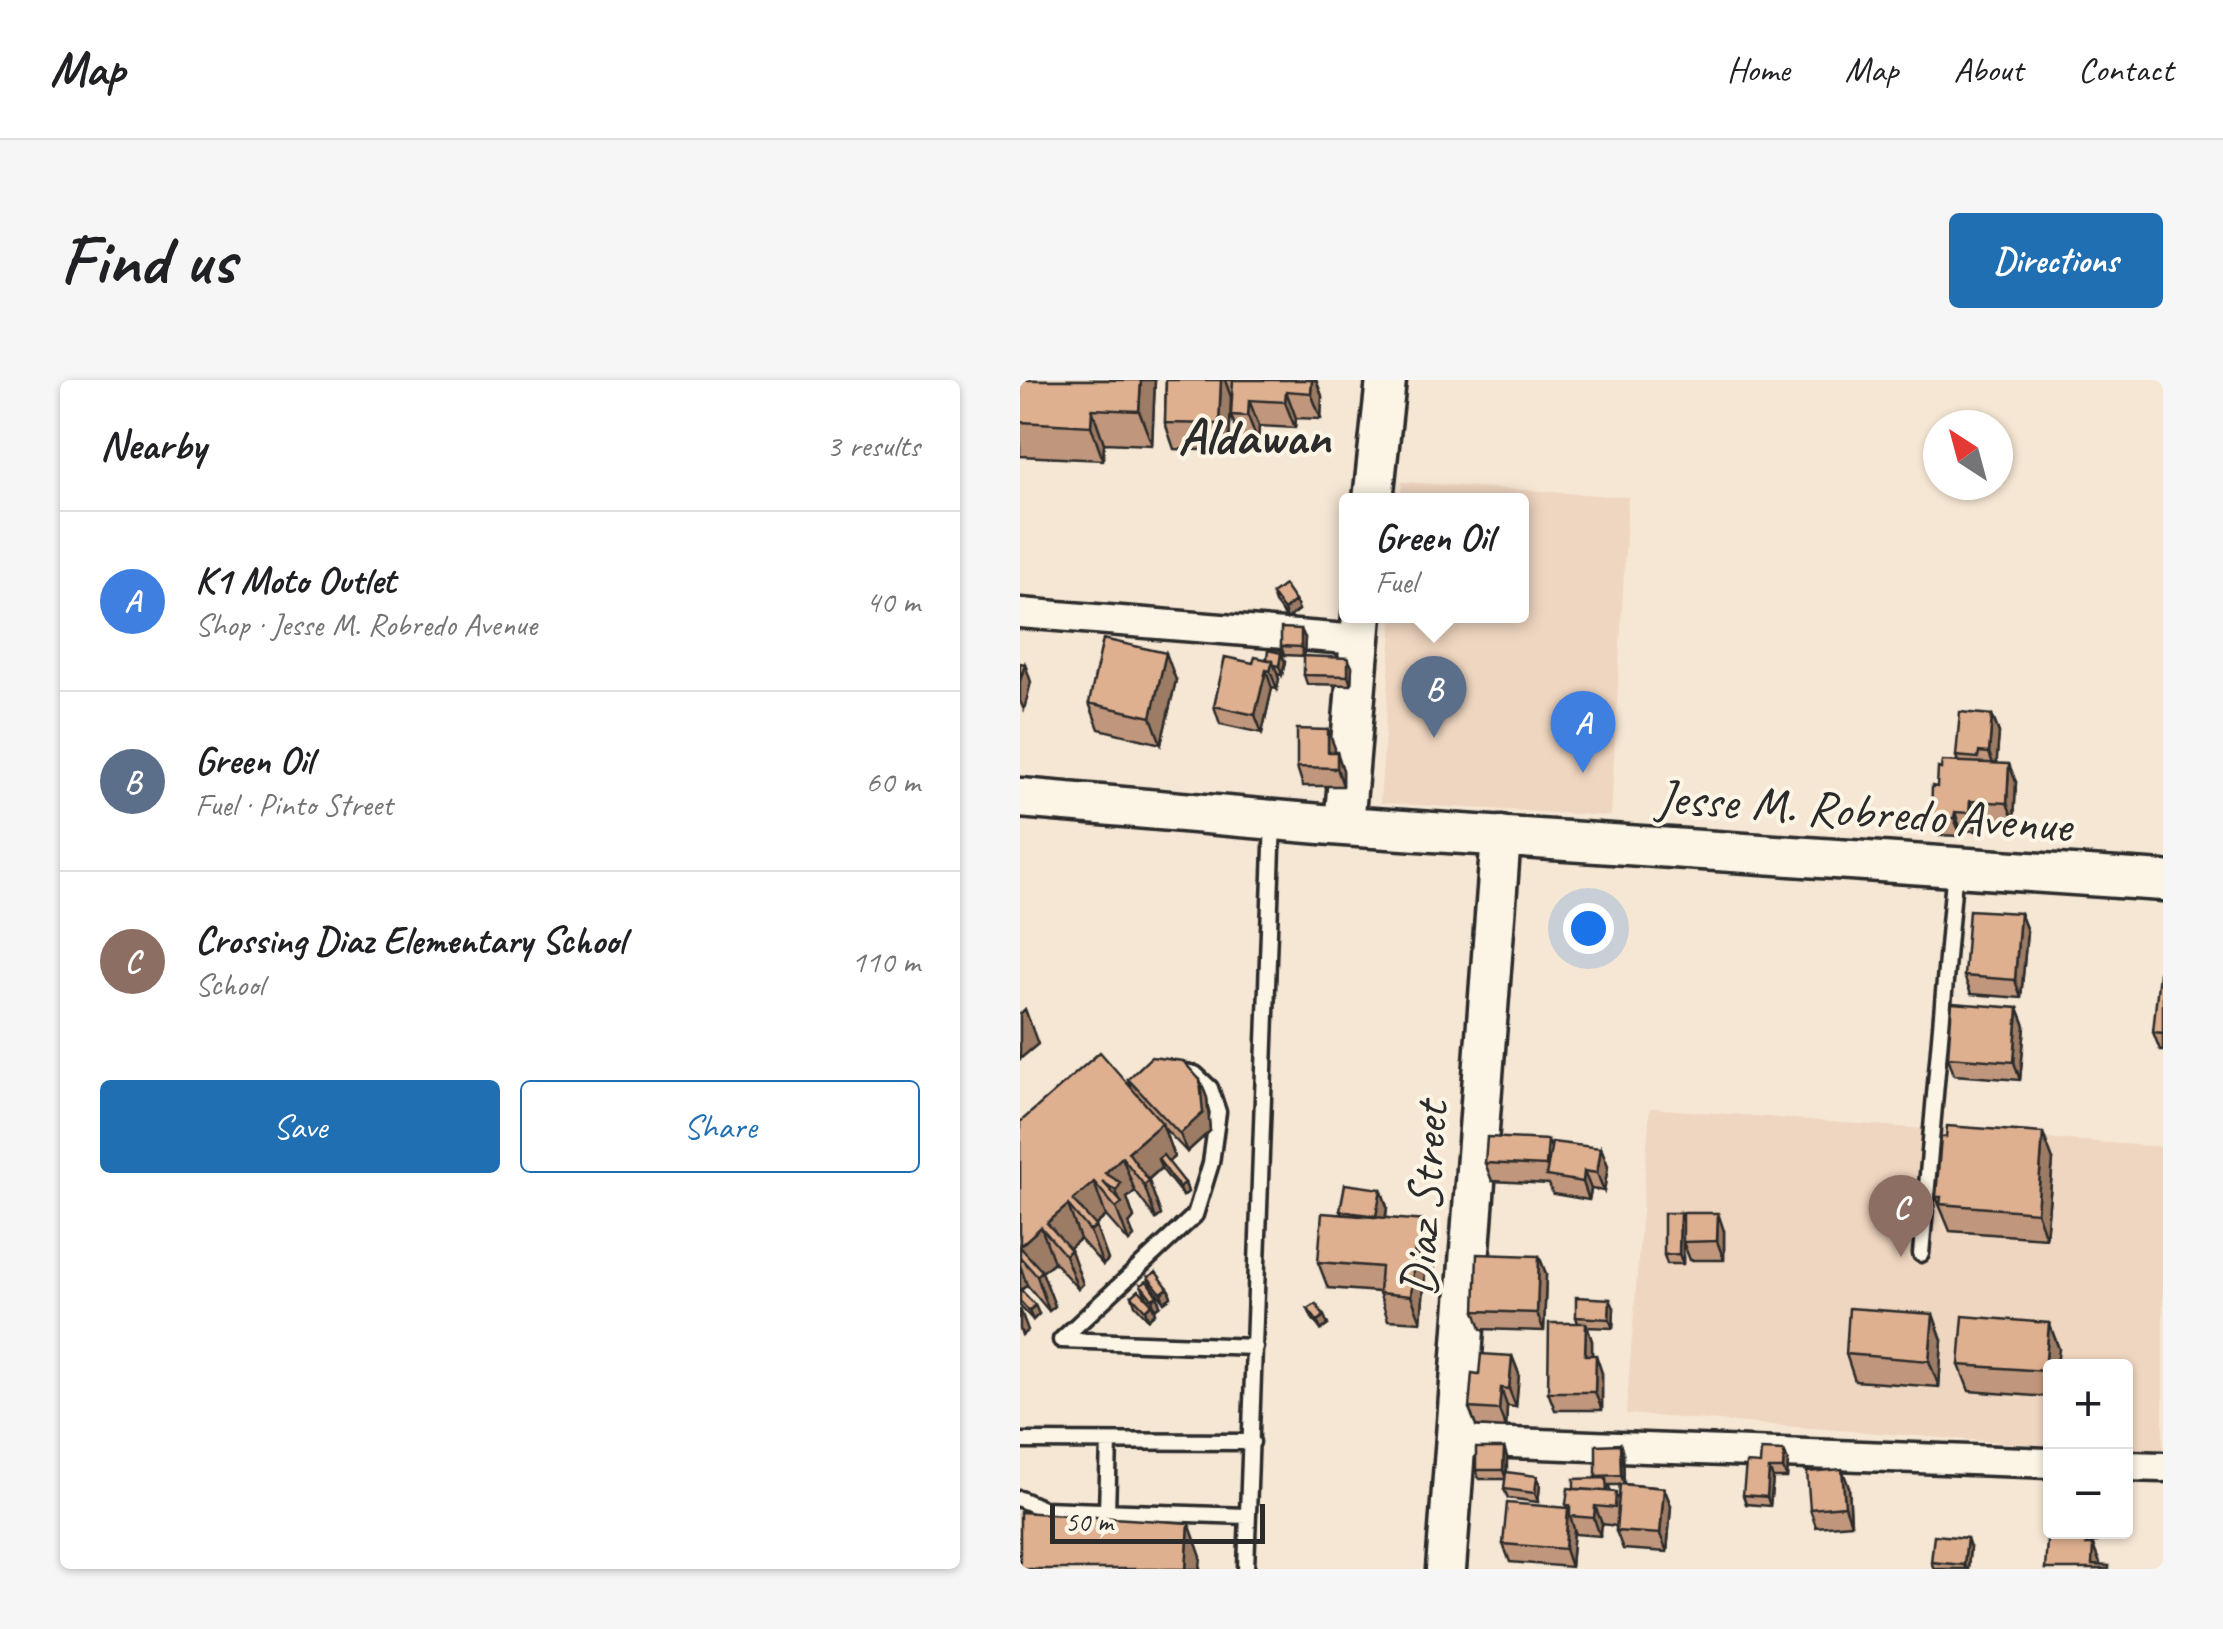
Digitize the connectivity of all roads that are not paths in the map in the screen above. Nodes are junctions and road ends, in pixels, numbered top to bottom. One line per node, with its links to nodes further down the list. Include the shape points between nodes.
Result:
1 (1386, 380): 2 (main road)
2 (1373, 493)
3 (1020, 613): 4 (street)
4 (1361, 628): 7 (main road)
5 (1020, 798): 6 (main road, Jesse M. Robredo Avenue)
6 (1274, 819): 7 (main road, Jesse M. Robredo Avenue); 13 (lane)
7 (1344, 826): 8 (main road, Jesse M. Robredo Avenue)
8 (1501, 836): 9 (main road, Jesse M. Robredo Avenue); 14 (main road, Diaz Street)
9 (1955, 866): 10 (main road, Jesse M. Robredo Avenue); 12 (lane)
10 (2163, 882)
11 (1171, 1069): 13 (lane, via 1194,1074 1210,1088 1218,1112 1196,1215 1061,1340)
12 (1921, 1254)
13 (1255, 1346): 17 (lane)
14 (1456, 1441): 18 (street); 25 (main road, Diaz Street)
15 (1020, 1442): 16 (lane)
16 (1109, 1442): 17 (lane); 22 (lane)
17 (1252, 1442): 23 (lane)
18 (2043, 1463)
19 (2133, 1466): 20 (street)
20 (2163, 1467)
21 (1020, 1499): 22 (lane, via 1042,1508)
22 (1107, 1511): 23 (lane)
23 (1247, 1516): 24 (lane)
24 (1246, 1569)
25 (1446, 1569)

